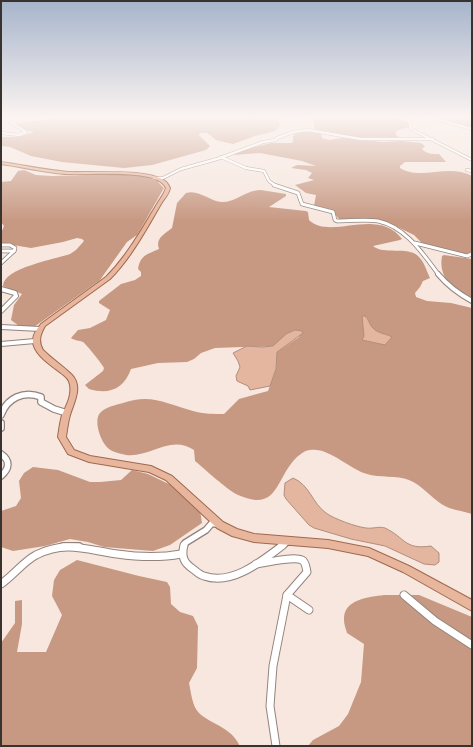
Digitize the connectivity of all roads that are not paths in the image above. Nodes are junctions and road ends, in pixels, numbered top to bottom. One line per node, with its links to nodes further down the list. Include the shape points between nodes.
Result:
1 (237, 152): 3 (street)
2 (457, 152): 4 (street)
3 (221, 158): 8 (street, via 181,169 163,178); 9 (street, via 246,168 264,171 269,182 298,194 301,203 306,206 333,212 337,221 380,222 397,228)
4 (472, 160)
5 (1, 163): 8 (main road, via 69,173 122,173)
6 (467, 170): 7 (street)
7 (472, 171)
8 (152, 178): 19 (main road, via 165,183 167,192 145,230 116,270)
9 (413, 242): 13 (street, via 462,255); 16 (street, via 431,262 439,277)
10 (1, 244): 12 (street, via 10,245 15,248)
11 (1, 251): 12 (street)
12 (14, 251): 14 (street)
13 (472, 254)
14 (1, 264)
15 (1, 289): 17 (street, via 15,293 16,296)
16 (472, 301)
17 (1, 311)
18 (1, 327): 19 (street)
19 (40, 329): 20 (main road)
20 (35, 340): 21 (street); 23 (main road, via 40,351 72,379 74,390)
21 (1, 344)
22 (1, 413): 23 (street, via 9,401 28,394 36,394 41,397 44,405)
23 (67, 413): 28 (main road, via 62,437 71,452 89,459 151,469 169,478)
24 (1, 423): 25 (street)
25 (1, 428)
26 (1, 454): 27 (street, via 9,461 6,472)
27 (1, 476)
28 (220, 525): 29 (main road, via 235,533 254,538); 30 (street, via 212,523 206,530 185,543)
29 (289, 541): 31 (street); 35 (main road, via 328,544 370,552 406,568)
30 (181, 554): 31 (street, via 189,567 209,577 220,578 241,572); 32 (street, via 167,557 129,556 70,545 57,547 25,562)
31 (256, 564): 33 (street, via 292,559 306,563 306,572)
32 (1, 584)
33 (287, 595): 36 (street); 38 (street, via 273,666 270,706)
34 (404, 595): 37 (street, via 435,621)
35 (472, 606)
36 (309, 610)
37 (472, 645)
38 (276, 746)

